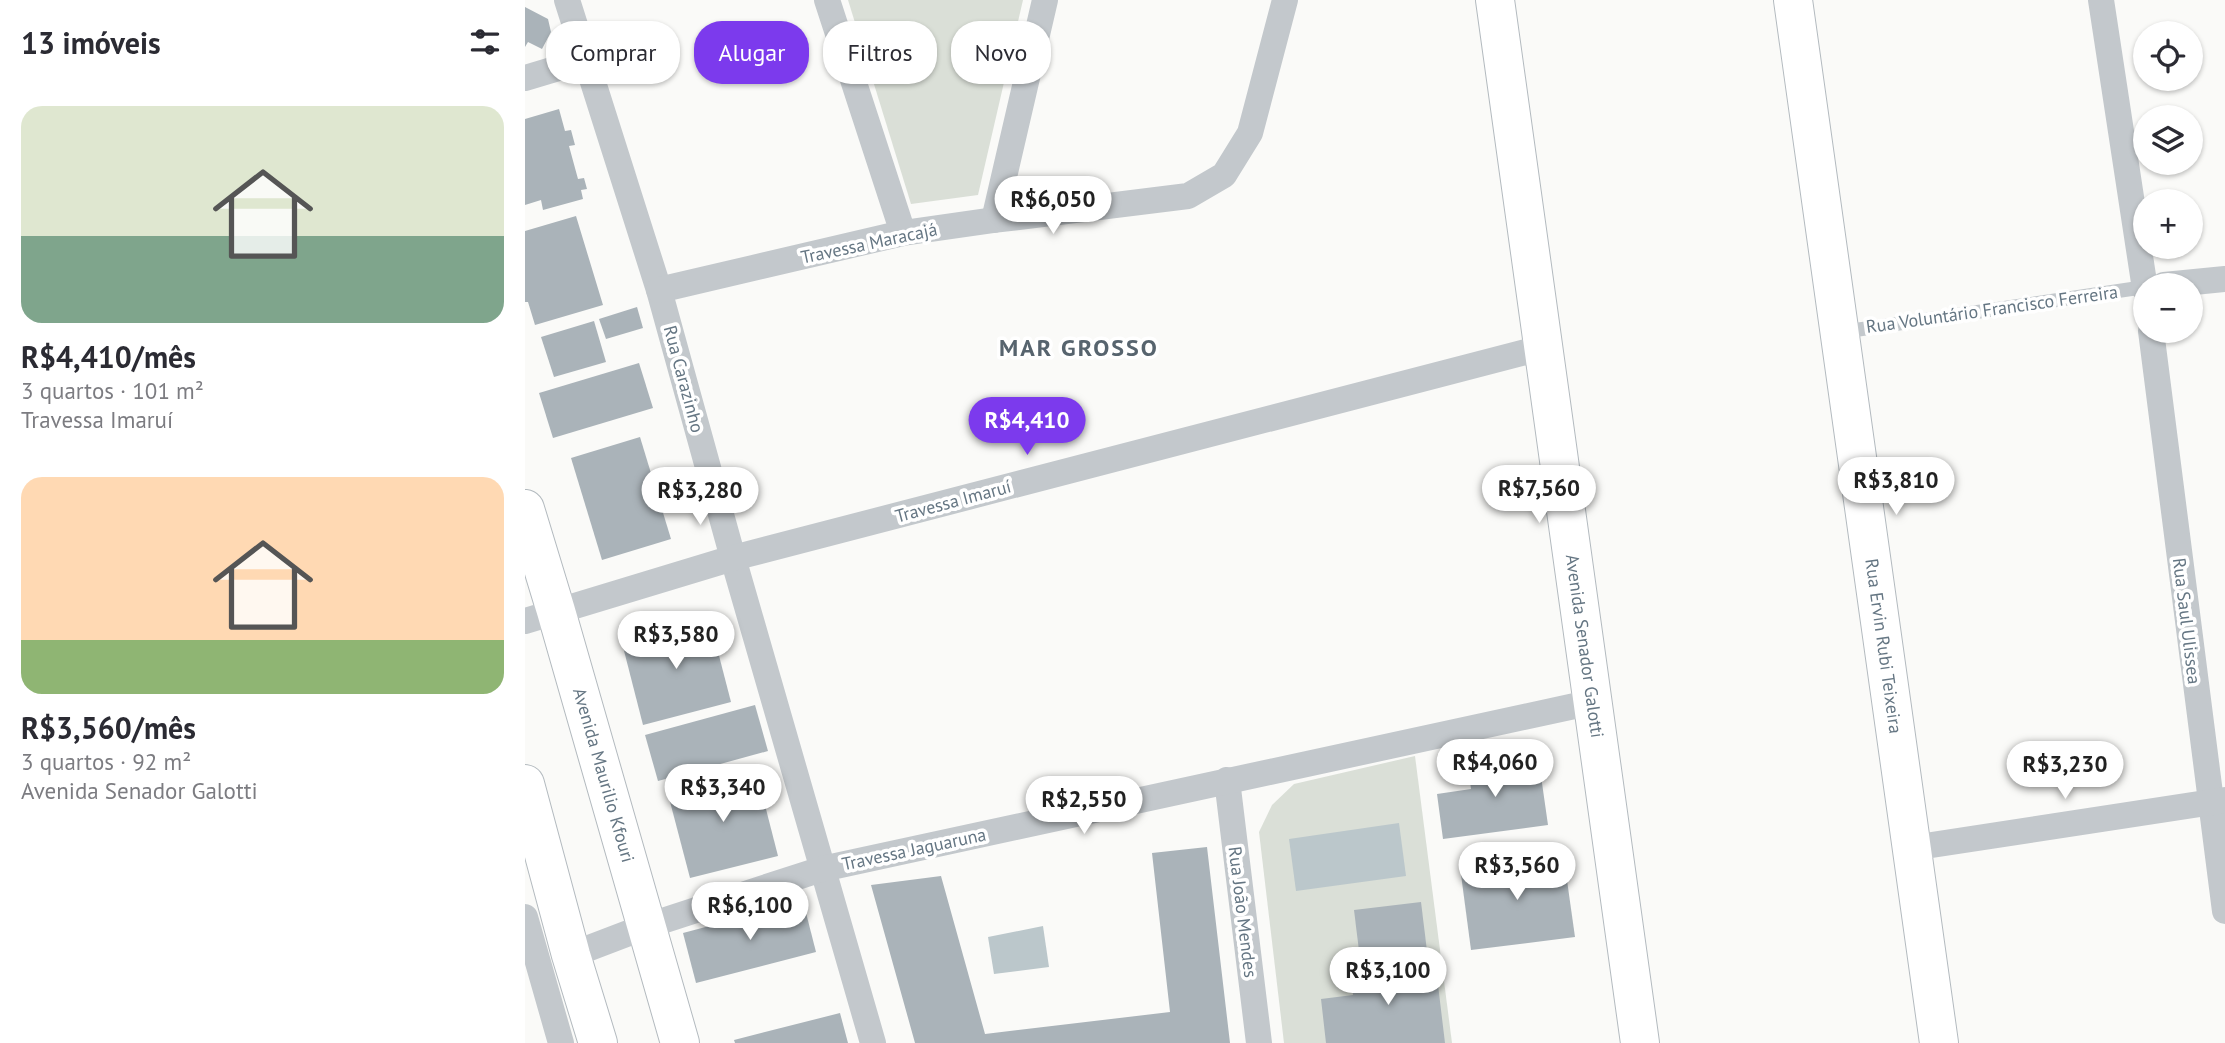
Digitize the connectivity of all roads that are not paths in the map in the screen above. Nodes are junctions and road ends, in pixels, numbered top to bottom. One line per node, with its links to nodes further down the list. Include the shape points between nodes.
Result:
1 (567, 0): 8 (street, Rua Carazinho)
2 (827, 0): 13 (street)
3 (1045, 0): 12 (street)
4 (1285, 0): 12 (street, Travessa Maracajá, via 1250,133 1224,175 1188,196)
5 (1495, 0): 21 (main road, Avenida Senador Galotti)
6 (1793, 0): 19 (main road, Rua Ervin Rubi Teixeira)
7 (2101, 0): 14 (street)
8 (573, 21)
9 (546, 72): 10 (street)
10 (525, 78)
11 (593, 84): 17 (street, Rua Carazinho)
12 (994, 219): 13 (street, Travessa Maracajá)
13 (903, 233): 17 (street, Travessa Maracajá)
14 (2143, 273)
15 (2225, 279): 16 (street)
16 (2203, 281)
17 (659, 290): 23 (street, Rua Carazinho)
18 (2133, 290): 19 (lane, Rua Voluntário Francisco Ferreira)
19 (1839, 332): 29 (main road, Rua Ervin Rubi Teixeira)
20 (2153, 343): 28 (street, Rua Saul Ulissea)
21 (1545, 347): 23 (street, Travessa Imaruí); 25 (main road, Avenida Senador Galotti)
22 (525, 509): 24 (main road, Avenida Maurilio Kfouri)
23 (733, 558): 24 (street, Travessa Imaruí); 30 (street, Rua Carazinho)
24 (541, 616): 33 (main road, Avenida Maurilio Kfouri)
25 (1593, 702): 26 (street, Travessa Jaguaruna); 40 (main road, Avenida Senador Galotti)
26 (1227, 780): 30 (street, Travessa Jaguaruna); 39 (street, Rua João Mendes)
27 (525, 784): 34 (main road)
28 (2218, 801): 29 (street); 31 (street, Rua Saul Ulissea)
29 (1912, 848): 41 (main road, Rua Ervin Rubi Teixeira)
30 (823, 870): 33 (street, Travessa Jaguaruna); 38 (street, Rua Carazinho)
31 (2225, 911)
32 (525, 917): 35 (street)
33 (647, 926): 34 (street, Travessa Jaguaruna); 37 (main road, Avenida Maurilio Kfouri)
34 (571, 955): 36 (main road)
35 (561, 1043)
36 (598, 1043)
37 (680, 1043)
38 (873, 1043)
39 (1259, 1043)
40 (1640, 1043)
41 (1939, 1043)

